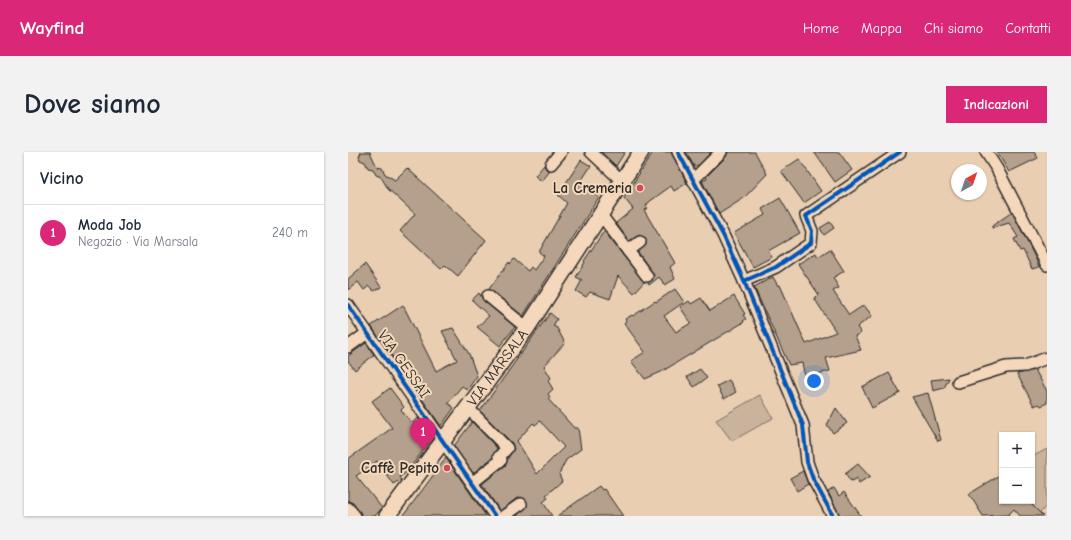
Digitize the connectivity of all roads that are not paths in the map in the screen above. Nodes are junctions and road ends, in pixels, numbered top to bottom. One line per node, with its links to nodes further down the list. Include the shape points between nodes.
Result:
1 (561, 152): 8 (street)
2 (591, 152): 10 (street)
3 (641, 152): 10 (main road, VIA MARSALA)
4 (678, 152): 9 (street)
5 (721, 152): 9 (street)
6 (900, 152): 16 (street, via 806,216 812,231 811,243 776,266)
7 (986, 152): 14 (street)
8 (551, 164)
9 (693, 180): 16 (street)
10 (622, 181): 11 (main road, VIA MARSALA)
11 (601, 215): 13 (street); 19 (main road, VIA MARSALA)
12 (640, 242): 13 (street)
13 (628, 251): 15 (street)
14 (1045, 259)
15 (647, 276)
16 (744, 281): 33 (street, via 803,426 806,462 812,479)
17 (488, 296): 19 (street)
18 (348, 305): 20 (street, VIA GESSAI)
19 (527, 328): 24 (main road, VIA MARSALA)
20 (367, 332): 21 (street, VIA GESSAI); 25 (street, VIA GESSAI)
21 (348, 347)
22 (1047, 358): 23 (street)
23 (958, 382)
24 (468, 408): 25 (main road, VIA MARSALA); 26 (street, via 507,448 498,457 501,460)
25 (442, 440): 26 (street, VIA GESSAI); 30 (main road, VIA MARSALA)
26 (472, 483): 31 (street, VIA GESSAI)
27 (521, 504): 32 (street)
28 (348, 508): 29 (street)
29 (355, 516)
30 (387, 516)
31 (495, 516)
32 (504, 516)
33 (833, 516)

